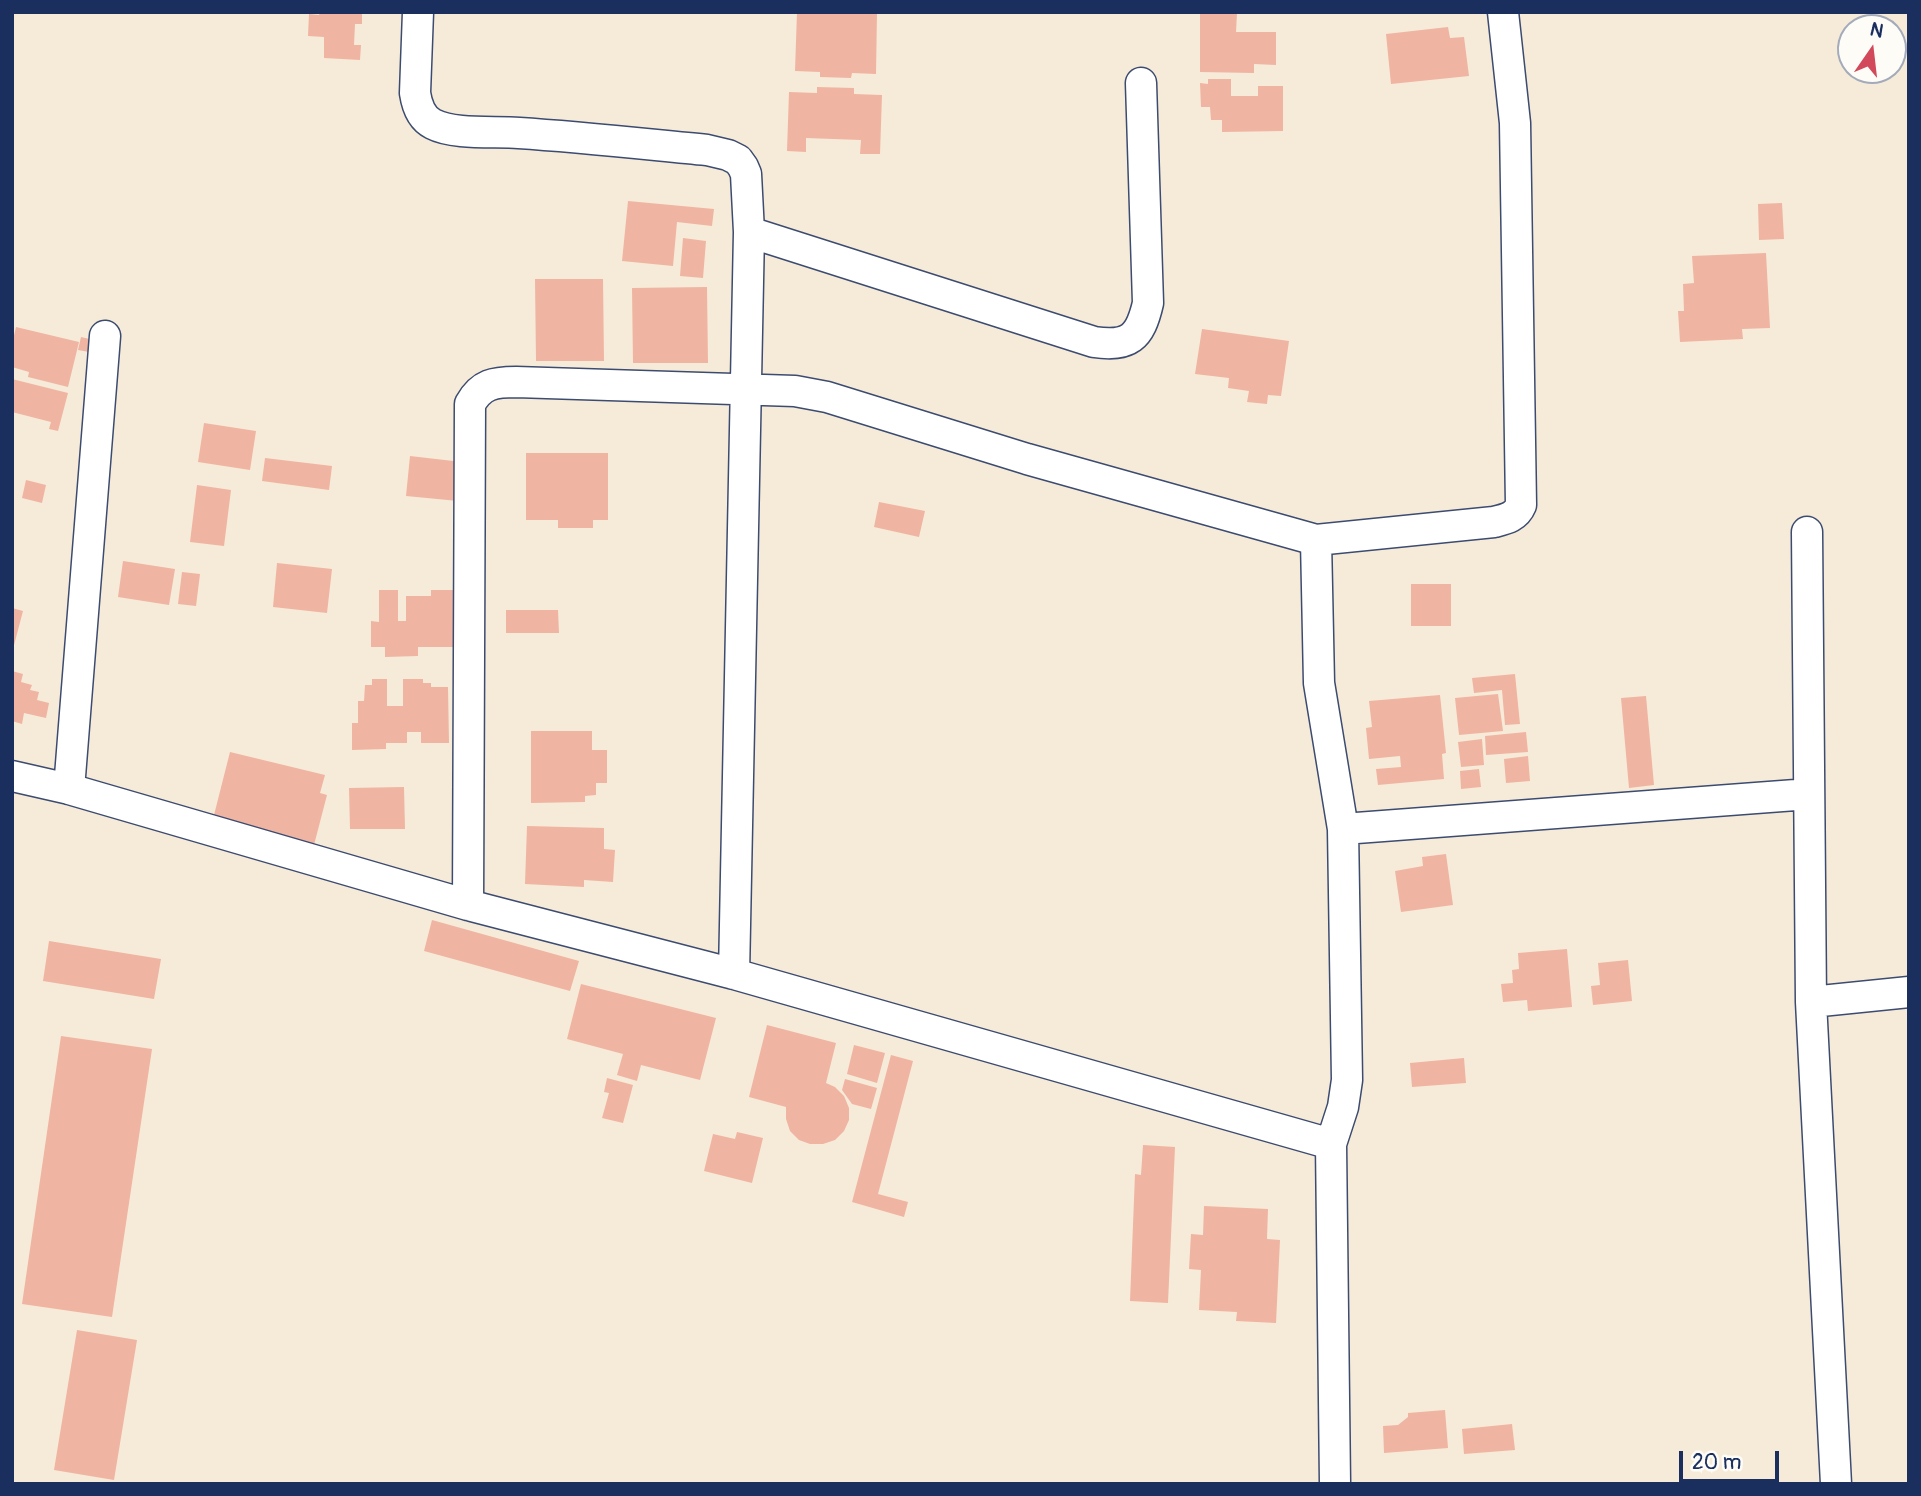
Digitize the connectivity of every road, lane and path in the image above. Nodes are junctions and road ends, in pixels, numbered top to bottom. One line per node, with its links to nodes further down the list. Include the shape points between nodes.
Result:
1 (418, 12): 4 (street, via 416,104 432,124 727,155 738,160 746,174)
2 (1503, 12): 8 (street, via 1515,123 1521,505 1511,517 1494,522)
3 (1141, 83): 4 (street, via 1148,303 1141,325 1124,343 1094,342)
4 (749, 232): 6 (street)
5 (105, 336): 10 (street)
6 (747, 391): 8 (street, via 795,391 827,397); 13 (street, via 499,382 486,384 470,404); 14 (street)
7 (1807, 532): 11 (street)
8 (1316, 540): 12 (street, via 1319,683)
9 (12, 776): 10 (street)
10 (69, 789): 13 (street)
11 (1809, 794): 12 (street); 16 (street)
12 (1343, 830): 17 (street, via 1347,1080)
13 (468, 905): 14 (street)
14 (734, 974): 17 (street)
15 (1909, 992): 16 (street)
16 (1811, 1002): 19 (street)
17 (1331, 1144): 18 (street)
18 (1335, 1484)
19 (1836, 1484)

